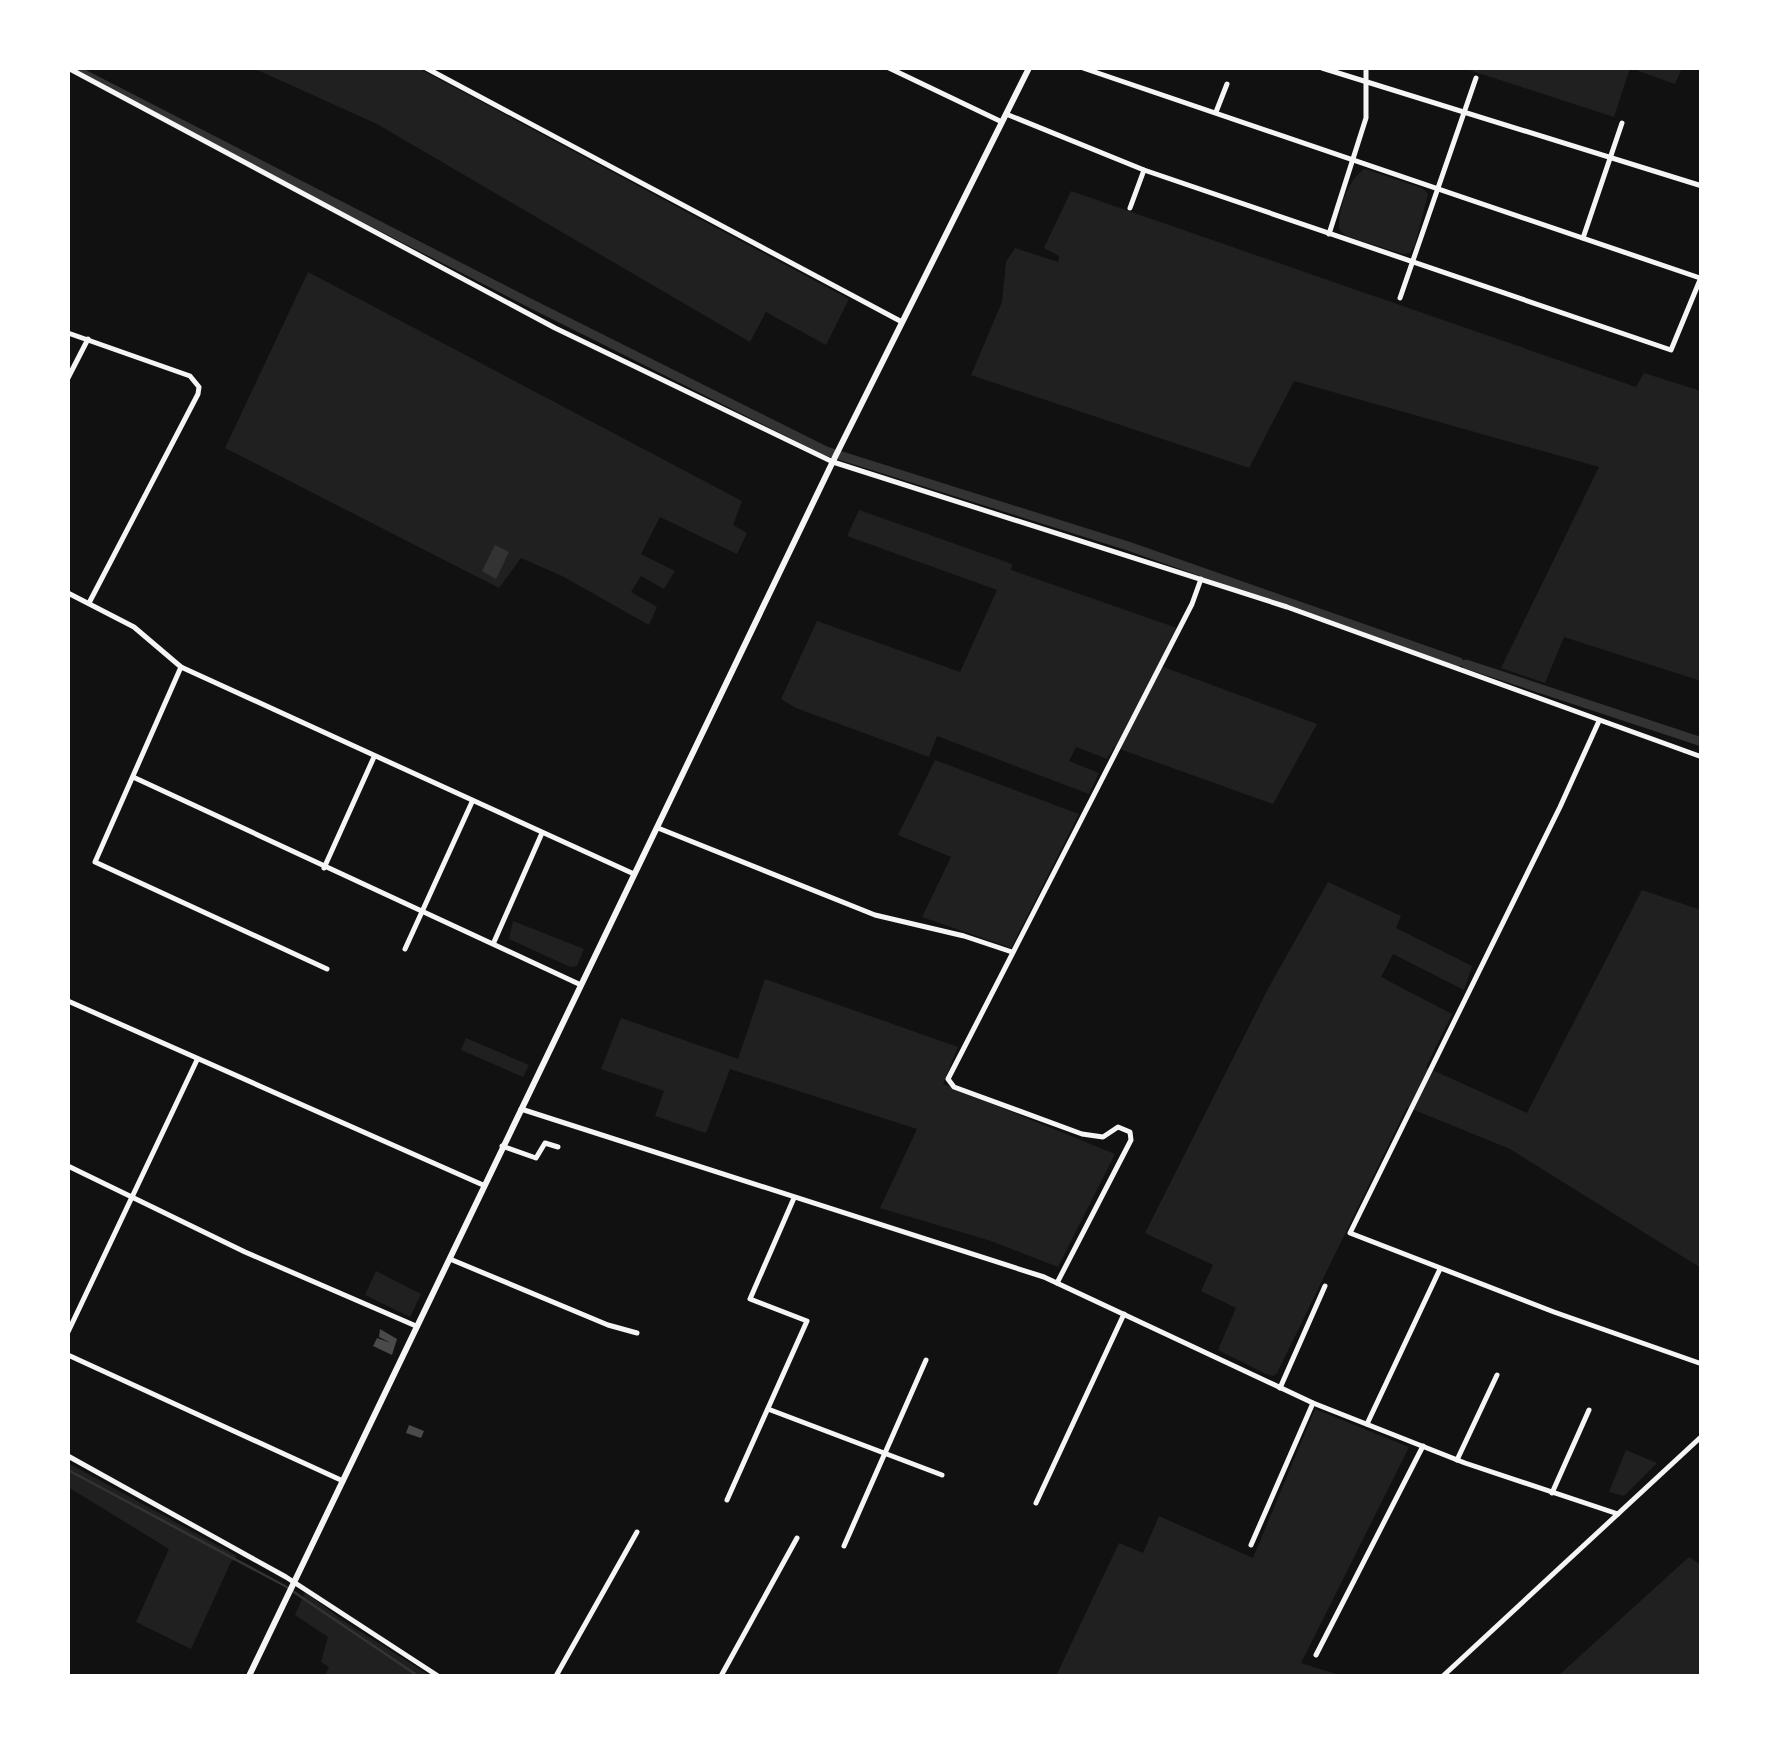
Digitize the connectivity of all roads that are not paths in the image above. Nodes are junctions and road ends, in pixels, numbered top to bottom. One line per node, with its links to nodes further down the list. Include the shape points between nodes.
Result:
1 (68, 68): 30 (street, via 556,328)
2 (426, 68): 26 (street)
3 (889, 68): 13 (street)
4 (1029, 68): 13 (main road)
5 (1084, 68): 11 (street)
6 (1322, 68): 9 (street)
7 (1366, 68): 9 (street)
8 (1476, 78): 12 (street)
9 (1366, 80): 12 (street); 16 (street, via 1366,118)
10 (1226, 84): 11 (street)
11 (1216, 112): 16 (street)
12 (1464, 112): 15 (street); 19 (street)
13 (1004, 118): 17 (street); 26 (main road)
14 (1622, 123): 15 (street)
15 (1610, 158): 18 (street); 22 (street)
16 (1354, 160): 19 (street); 21 (street)
17 (1144, 170): 20 (street); 21 (street)
18 (1702, 186)
19 (1438, 190): 22 (street); 23 (street)
20 (1130, 208)
21 (1329, 235): 23 (street)
22 (1583, 238): 24 (street)
23 (1412, 262): 24 (street, via 1671,350); 25 (street)
24 (1701, 276)
25 (1400, 298)
26 (902, 322): 30 (main road)
27 (68, 333): 28 (street)
28 (88, 340): 29 (street); 33 (street, via 190,376 199,387)
29 (68, 378)
30 (835, 456): 31 (street); 40 (main road)
31 (1201, 578): 35 (street); 47 (street)
32 (68, 592): 33 (street)
33 (89, 603): 34 (street, via 134,627)
34 (180, 667): 36 (street); 38 (street)
35 (1598, 721): 37 (street); 60 (street, via 1350,1233)
36 (374, 758): 39 (street); 42 (street)
37 (1702, 758)
38 (133, 777): 42 (street); 48 (street, via 95,862)
39 (473, 801): 41 (street); 44 (street)
40 (658, 828): 43 (main road); 47 (street, via 874,914)
41 (542, 832): 43 (street); 45 (street)
42 (324, 868): 44 (street)
43 (634, 874): 49 (main road)
44 (422, 911): 45 (street); 46 (street)
45 (494, 942): 49 (street)
46 (405, 949)
47 (1012, 952): 61 (street, via 949,1084 1094,1137 1118,1126 1130,1132)
48 (327, 969)
49 (581, 985): 52 (main road)
50 (68, 1001): 51 (street)
51 (198, 1060): 56 (street); 57 (street)
52 (521, 1109): 53 (main road); 58 (street)
53 (502, 1146): 54 (street, via 536,1158 544,1144); 56 (main road)
54 (558, 1148)
55 (68, 1166): 57 (street)
56 (482, 1185): 59 (main road)
57 (131, 1198): 64 (street); 65 (street)
58 (794, 1198): 61 (street); 73 (street, via 750,1299 807,1321)
59 (448, 1258): 64 (main road); 66 (street)
60 (1440, 1269): 69 (street); 75 (street)
61 (1057, 1283): 63 (street)
62 (1325, 1286): 71 (street)
63 (1124, 1314): 71 (street); 85 (street)
64 (416, 1326): 82 (main road)
65 (68, 1332)
66 (638, 1333)
67 (68, 1354): 82 (street)
68 (926, 1360): 78 (street)
69 (1702, 1364)
70 (1497, 1376): 80 (street)
71 (1280, 1388): 72 (street)
72 (1313, 1402): 75 (street); 89 (street)
73 (768, 1409): 78 (street); 84 (street)
74 (1590, 1410): 83 (street)
75 (1367, 1424): 77 (street)
76 (1702, 1436): 86 (street)
77 (1423, 1446): 80 (street); 92 (street)
78 (886, 1454): 81 (street); 90 (street)
79 (68, 1456): 91 (street)
80 (1456, 1460): 83 (street)
81 (942, 1475)
82 (343, 1481): 91 (main road)
83 (1552, 1493): 86 (street)
84 (727, 1500)
85 (1036, 1503)
86 (1618, 1514): 97 (street)
87 (636, 1532): 95 (street)
88 (797, 1538): 96 (street)
89 (1251, 1545)
90 (844, 1546)
91 (294, 1582): 93 (main road); 94 (street)
92 (1316, 1655)
93 (249, 1676)
94 (438, 1676)
95 (556, 1676)
96 (721, 1676)
97 (1444, 1676)

